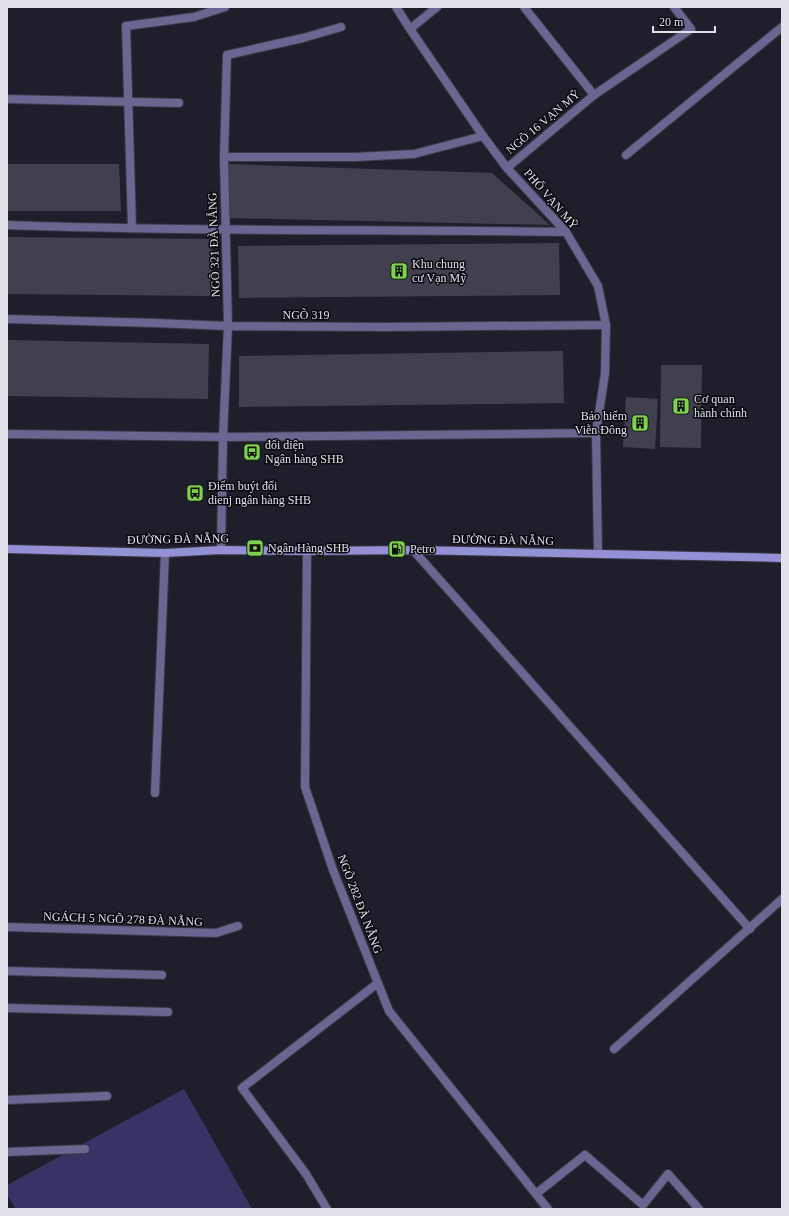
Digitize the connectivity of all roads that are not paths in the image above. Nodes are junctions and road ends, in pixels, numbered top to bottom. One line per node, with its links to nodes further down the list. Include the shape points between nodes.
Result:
1 (225, 7): 11 (street, via 194,17 126,26)
2 (396, 7): 8 (street, PHỐ VẠN MỸ)
3 (437, 7): 8 (street)
4 (524, 7): 9 (street, NGÕ 16 VẠN MỸ)
5 (674, 7): 9 (street, NGÕ 16 VẠN MỸ, via 691,29)
6 (341, 27): 15 (street, NGÕ 321 ĐÀ NẴNG, via 227,55)
7 (782, 27): 14 (street)
8 (410, 29): 13 (street, PHỐ VẠN MỸ)
9 (594, 96): 16 (street, NGÕ 16 VẠN MỸ)
10 (7, 99): 11 (street)
11 (129, 103): 12 (street); 18 (street)
12 (179, 103)
13 (483, 136): 15 (street, via 414,154 355,157); 16 (street, PHỐ VẠN MỸ)
14 (626, 155)
15 (224, 157): 19 (street, NGÕ 321 ĐÀ NẴNG)
16 (507, 168): 20 (street, PHỐ VẠN MỸ)
17 (7, 225): 18 (street)
18 (132, 228): 19 (street)
19 (225, 229): 20 (street); 23 (street, NGÕ 321 ĐÀ NẴNG)
20 (566, 232): 22 (street, PHỐ VẠN MỸ, via 598,286)
21 (7, 319): 23 (street, NGÕ 319)
22 (606, 325): 23 (street, NGÕ 319); 24 (street, PHỐ VẠN MỸ, via 605,373)
23 (228, 326): 26 (street, NGÕ 321 ĐÀ NẴNG)
24 (596, 433): 26 (street); 32 (street, PHỐ VẠN MỸ)
25 (7, 434): 26 (street)
26 (223, 438): 28 (street, NGÕ 321 ĐÀ NẴNG)
27 (7, 549): 31 (main road, ĐƯỜNG ĐÀ NẴNG)
28 (221, 550): 30 (main road, ĐƯỜNG ĐÀ NẴNG); 31 (main road, ĐƯỜNG ĐÀ NẴNG)
29 (413, 550): 30 (main road, ĐƯỜNG ĐÀ NẴNG); 32 (main road, ĐƯỜNG ĐÀ NẴNG); 38 (street)
30 (306, 551): 41 (street, NGÕ 282 ĐÀ NẴNG, via 305,787 333,870)
31 (165, 553): 34 (street)
32 (598, 554): 33 (main road, ĐƯỜNG ĐÀ NẴNG)
33 (782, 558)
34 (155, 794)
35 (782, 899): 38 (street)
36 (238, 926): 37 (street, NGÁCH 5 NGÕ 278 ĐÀ NẴNG, via 216,934)
37 (7, 927)
38 (750, 929): 44 (street)
39 (7, 971): 40 (street)
40 (162, 975)
41 (378, 983): 49 (street, NGÕ 282 ĐÀ NẴNG, via 389,1010); 50 (street, via 242,1088 306,1174)
42 (7, 1008): 43 (street)
43 (168, 1012)
44 (614, 1049)
45 (107, 1096): 46 (street)
46 (7, 1100)
47 (85, 1149): 48 (street)
48 (7, 1152)
49 (537, 1193): 51 (street, NGÕ 282 ĐÀ NẴNG); 52 (street, via 585,1155 643,1205 668,1174)
50 (327, 1209)
51 (548, 1209)
52 (699, 1209)

